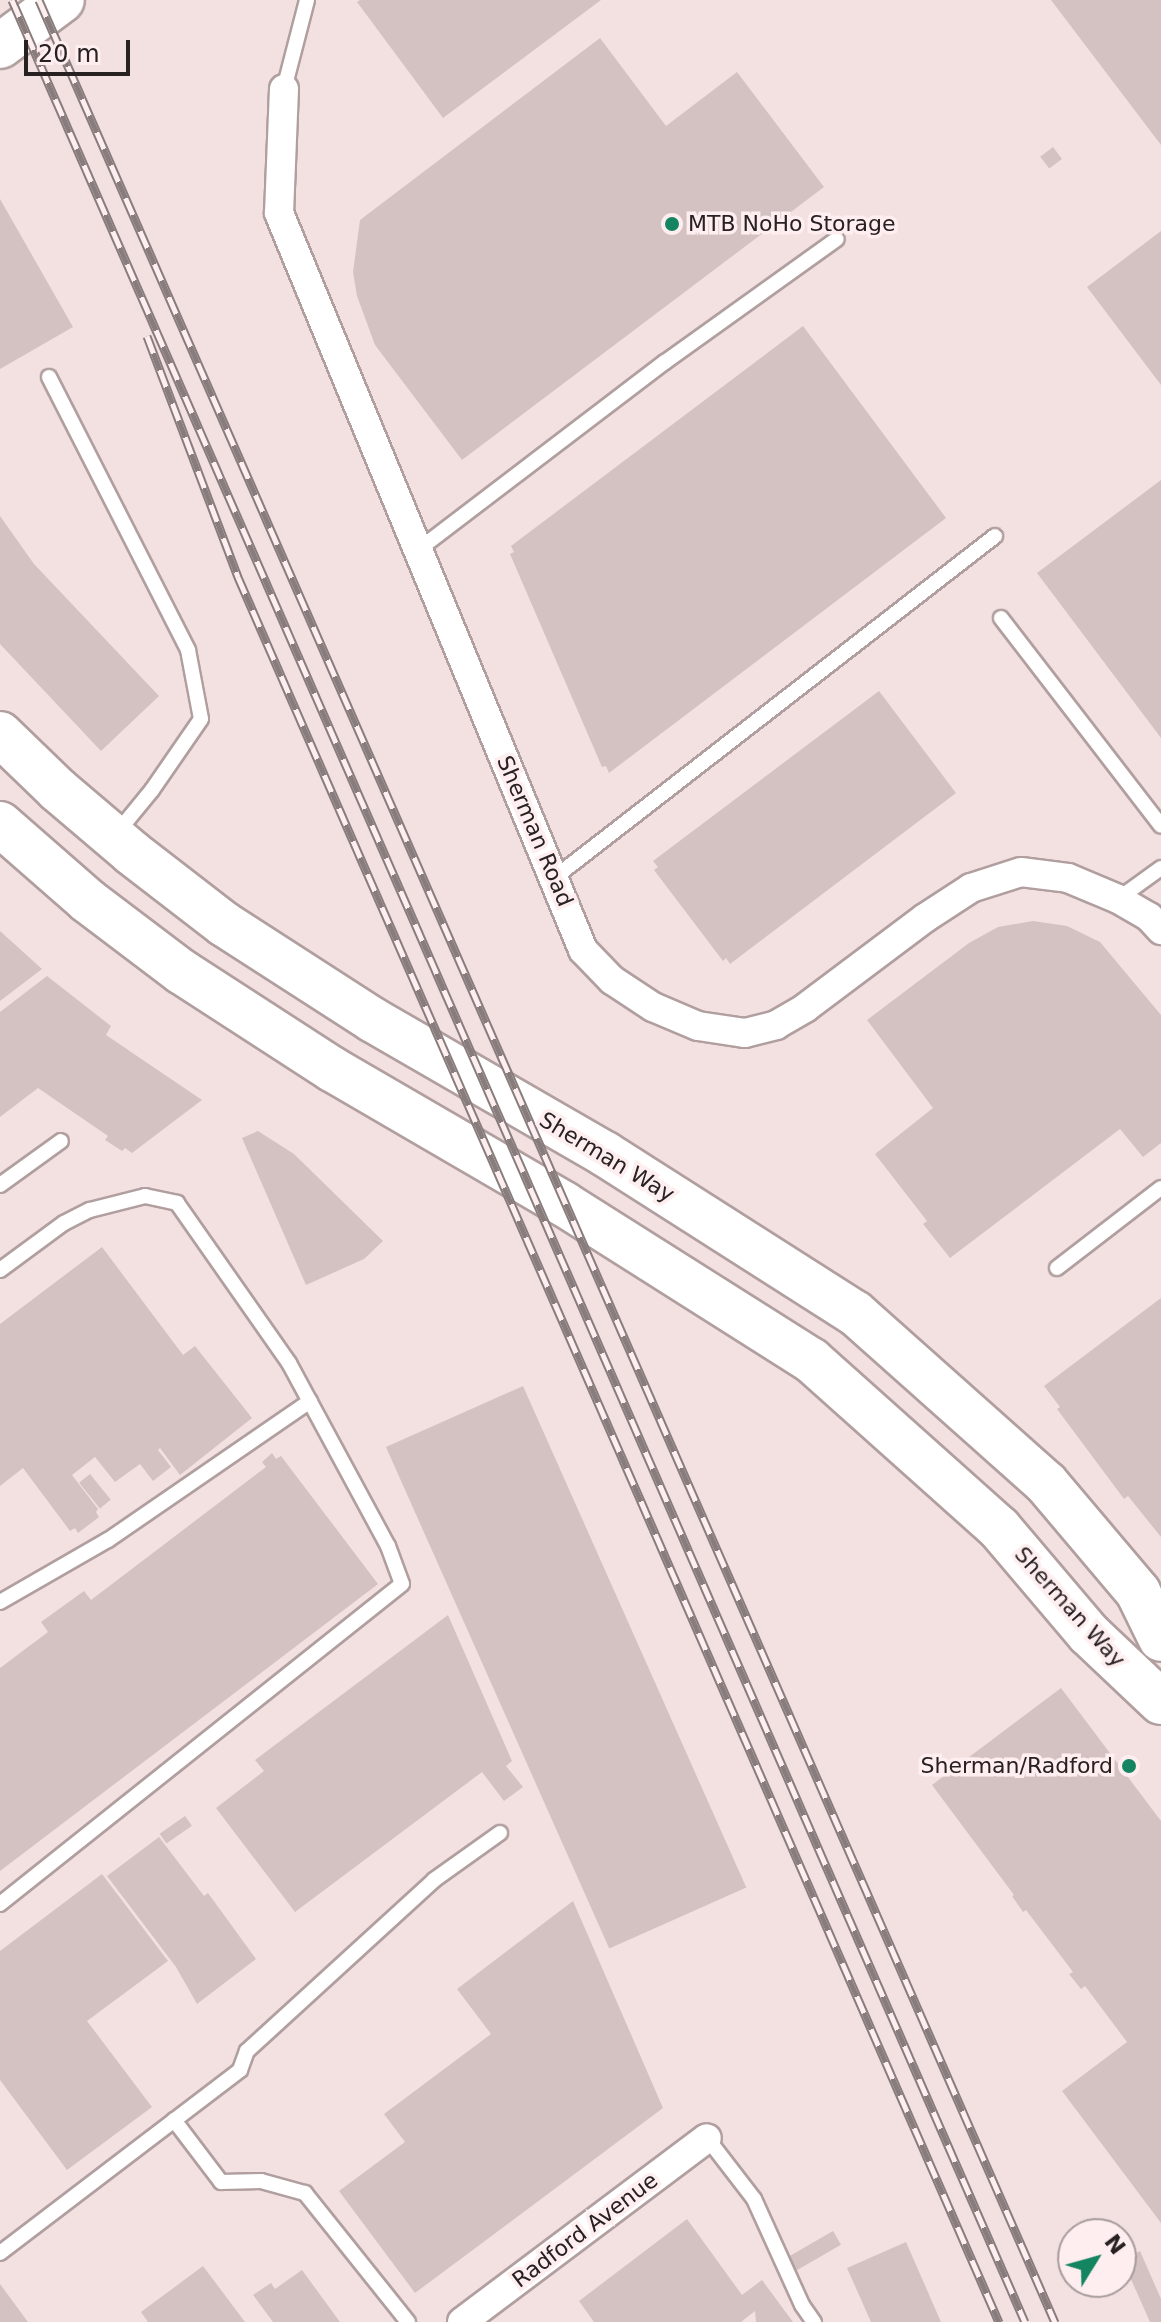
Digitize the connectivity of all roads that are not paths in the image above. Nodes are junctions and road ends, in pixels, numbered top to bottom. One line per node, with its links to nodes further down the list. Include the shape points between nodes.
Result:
1 (62, 0): 3 (main road)
2 (307, 0): 4 (lane)
3 (0, 46)
4 (284, 89): 8 (street, Sherman Road, via 279,213)
5 (837, 239): 8 (lane)
6 (49, 377): 13 (lane, via 188,650 201,719)
7 (995, 536): 15 (lane)
8 (418, 550): 15 (street, Sherman Road)
9 (1001, 618): 12 (lane)
10 (0, 734): 13 (main road, Sherman Way)
11 (0, 824): 26 (main road, Sherman Way, via 88,901 182,972 811,1360 999,1528 1089,1634)
12 (1161, 826)
13 (114, 837): 25 (main road, Sherman Way, via 224,924 373,1020 605,1154 855,1313 1046,1483 1138,1592)
14 (1161, 868): 16 (lane)
15 (554, 878): 16 (street, Sherman Road, via 583,950 612,980 653,1007 698,1026 745,1033 776,1025 805,1008 971,888 1021,872 1068,878)
16 (1118, 899): 17 (street, Sherman Road)
17 (1161, 930)
18 (61, 1141): 19 (lane)
19 (0, 1185)
20 (1161, 1188): 21 (lane)
21 (1057, 1268)
22 (0, 1270): 23 (lane, via 90,1210 145,1196 177,1203)
23 (310, 1401): 24 (lane, via 108,1540); 28 (lane, via 388,1546 402,1584)
24 (0, 1602)
25 (1161, 1639)
26 (1161, 1702)
27 (500, 1833): 29 (lane, via 434,1880 250,2048 240,2070)
28 (0, 1904)
29 (174, 2120): 31 (lane); 32 (lane, via 221,2182 261,2181 305,2193)
30 (707, 2138): 33 (street, Radford Avenue); 34 (lane, via 754,2199)
31 (0, 2253)
32 (408, 2322)
33 (462, 2322)
34 (814, 2322)

